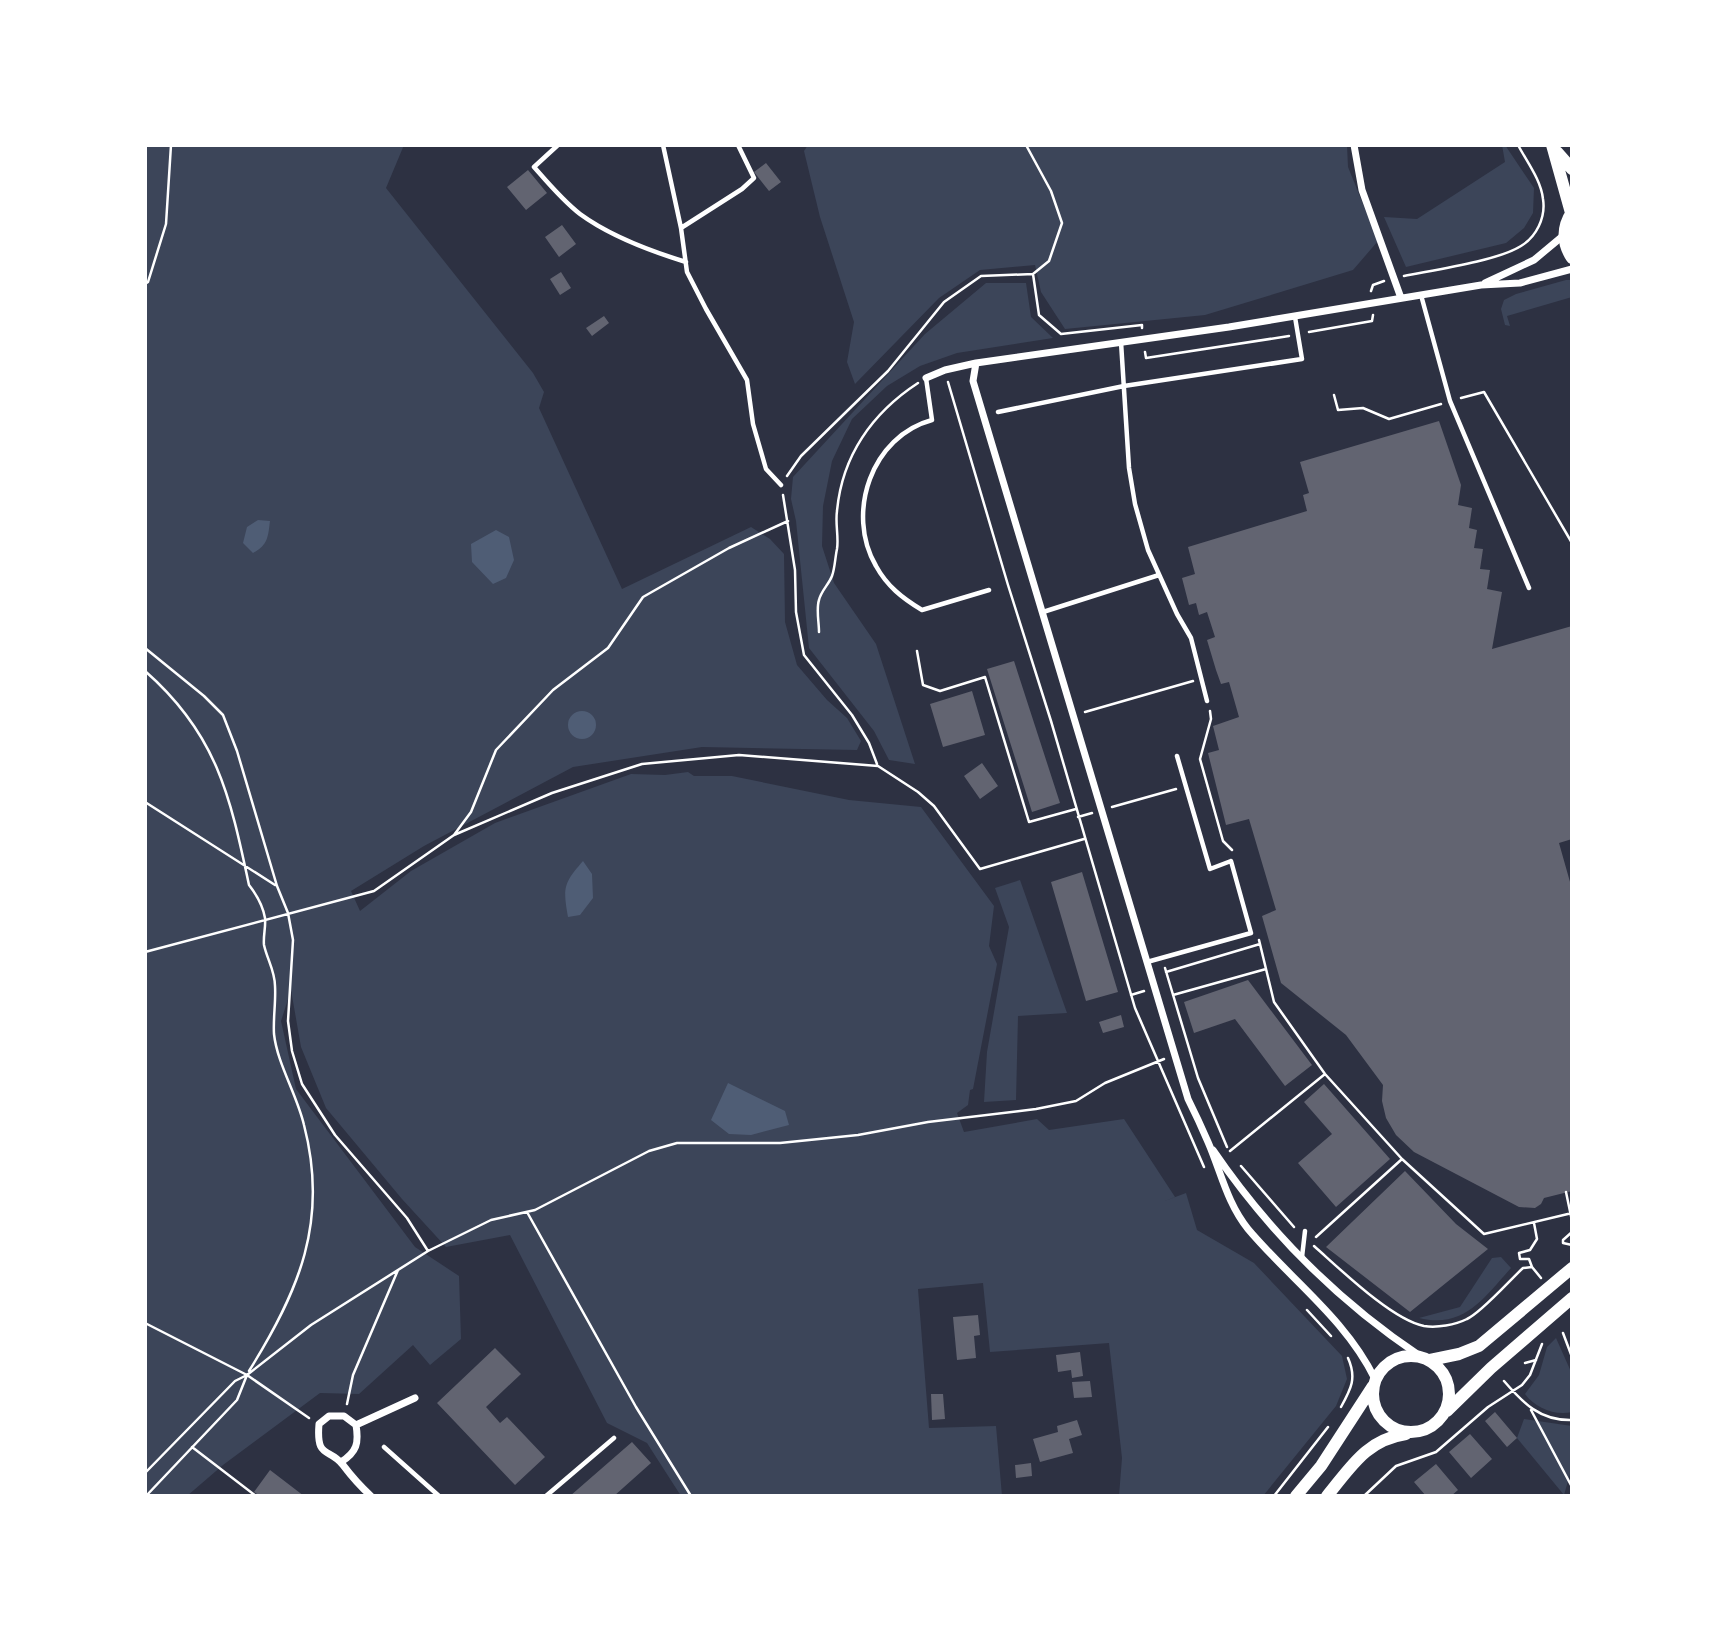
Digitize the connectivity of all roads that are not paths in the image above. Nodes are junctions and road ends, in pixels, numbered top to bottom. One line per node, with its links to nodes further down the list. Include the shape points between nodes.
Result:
1 (558, 145): 11 (lane, via 534,167 580,214 608,231)
2 (663, 145): 8 (lane)
3 (737, 145): 8 (lane, via 754,178)
4 (1354, 145): 15 (street, via 1362,190)
5 (1553, 147): 6 (main road); 7 (main road)
6 (1572, 169)
7 (1571, 213): 9 (main road)
8 (681, 228): 11 (lane)
9 (1564, 235): 10 (main road); 13 (street, via 1534,260)
10 (1572, 258)
11 (686, 262): 22 (lane, via 706,309 747,380 766,469)
12 (1572, 269): 13 (street, via 1520,284)
13 (1481, 285): 14 (street)
14 (1421, 295): 15 (street); 24 (lane, via 1450,401)
15 (1401, 298): 16 (street)
16 (1295, 317): 17 (street); 20 (lane, via 1302,359)
17 (1121, 342): 18 (street); 20 (lane)
18 (976, 363): 19 (street); 26 (street, via 973,382)
19 (926, 378): 25 (lane, via 932,420 897,439 873,468 864,511 869,549 897,595 922,610)
20 (1124, 386): 21 (lane); 23 (lane, via 1135,504)
21 (998, 412)
22 (781, 485)
23 (1159, 575): 26 (lane); 27 (lane, via 1191,638)
24 (1529, 588)
25 (989, 590)
26 (1042, 612): 29 (street)
27 (1207, 701)
28 (1177, 756): 29 (lane, via 1210,869 1231,861 1251,933)
29 (1147, 962): 30 (street, via 1188,1099)
30 (1209, 1143): 32 (street, via 1236,1183); 36 (street, via 1230,1200 1247,1228 1343,1329 1367,1362)
31 (1304, 1233): 32 (lane)
32 (1302, 1258): 35 (street, via 1363,1316)
33 (1572, 1268): 35 (main road, via 1479,1346)
34 (1572, 1298): 38 (main road)
35 (1425, 1358): 36 (main road, via 1408,1355 1389,1362); 38 (main road, via 1448,1384)
36 (1374, 1383): 40 (main road, via 1372,1398 1382,1419 1391,1427); 47 (main road, via 1321,1466)
37 (415, 1398): 39 (street)
38 (1444, 1414): 40 (main road, via 1426,1429)
39 (356, 1425): 43 (street, via 359,1440 354,1454); 43 (street, via 344,1416 329,1416 318,1424 317,1439 324,1453)
40 (1414, 1432): 48 (main road, via 1371,1446)
41 (614, 1438): 46 (lane)
42 (384, 1447): 45 (lane)
43 (341, 1462): 44 (street)
44 (370, 1496)
45 (439, 1496)
46 (546, 1496)
47 (1296, 1496)
48 (1326, 1496)

